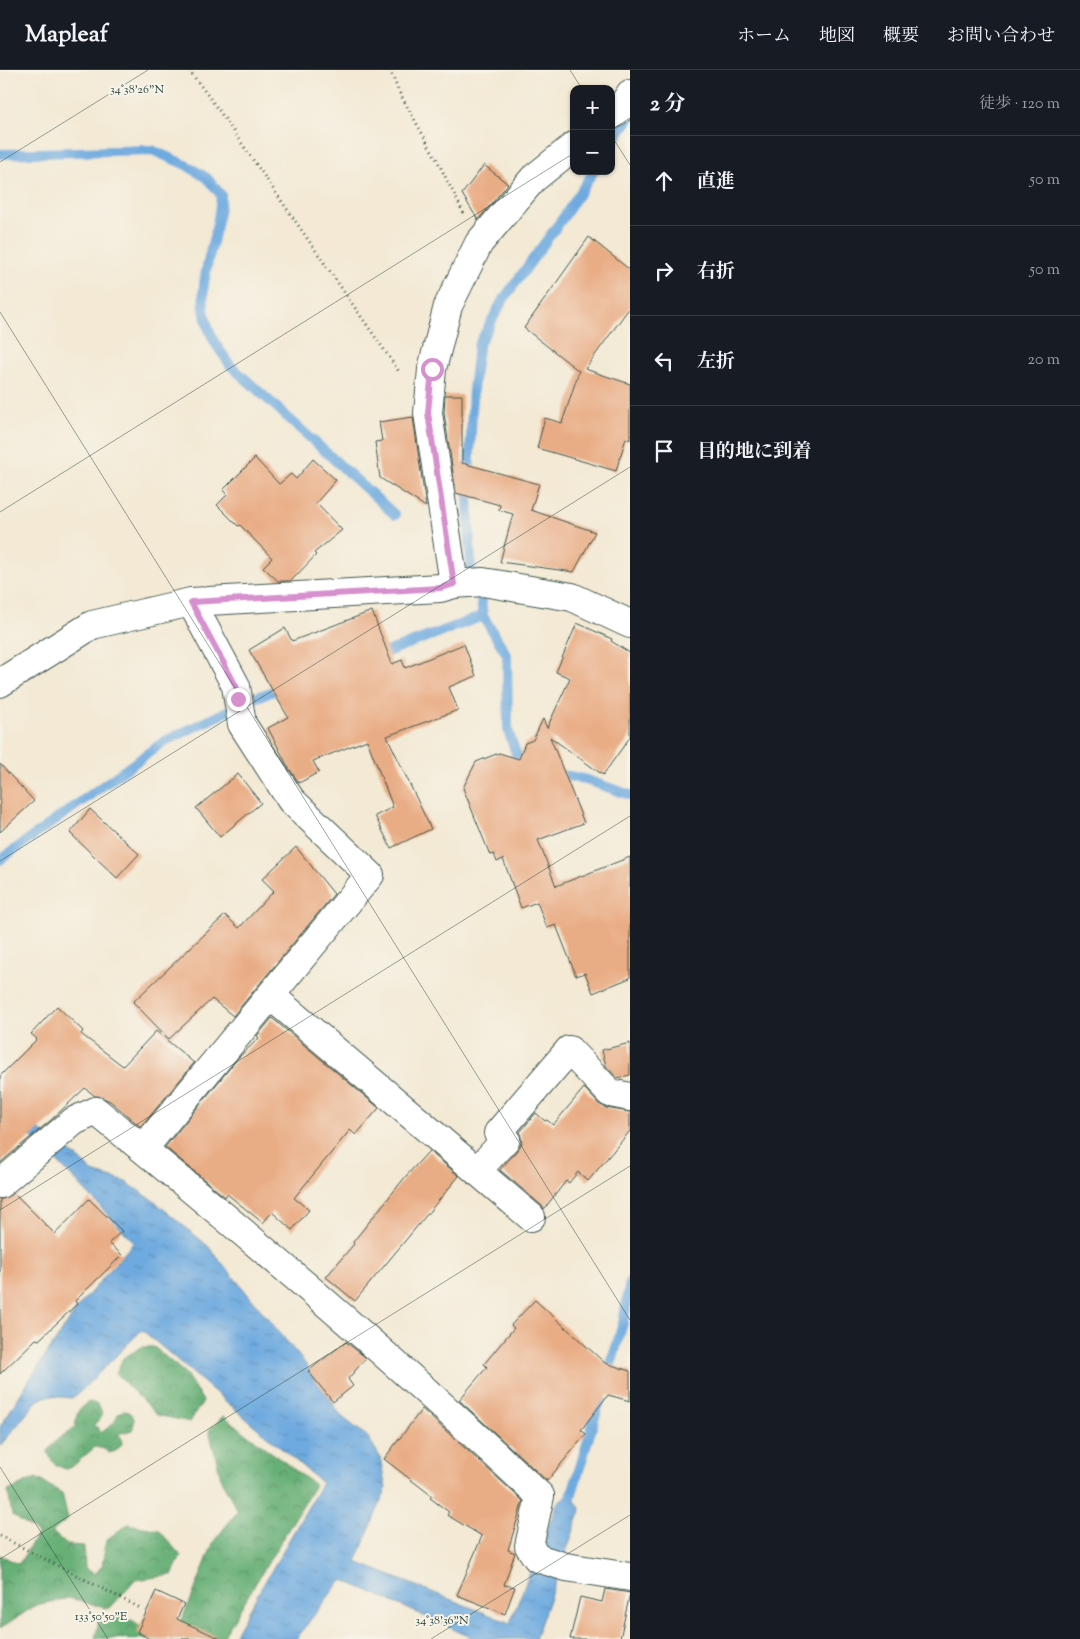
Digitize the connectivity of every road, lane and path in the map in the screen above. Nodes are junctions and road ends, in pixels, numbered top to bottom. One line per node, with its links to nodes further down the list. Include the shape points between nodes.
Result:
1 (189, 70): 7 (path)
2 (390, 70): 6 (path, via 398,92)
3 (630, 94): 4 (street)
4 (615, 113)
5 (570, 149): 6 (street, via 532,179)
6 (479, 243): 7 (street, via 448,306 432,369)
7 (428, 413): 8 (street)
8 (469, 583): 9 (street, via 440,588); 10 (street, via 572,597)
9 (191, 602): 11 (street, via 92,625); 12 (street, via 236,686 242,724 291,800 370,875)
10 (630, 624)
11 (0, 682)
12 (271, 996): 14 (street); 15 (street)
13 (630, 1096): 15 (street, via 610,1093 569,1050 498,1133 506,1139)
14 (143, 1149): 16 (street, via 96,1111 74,1121); 19 (street, via 456,1417 540,1496 529,1546 537,1558 566,1567)
15 (477, 1171): 17 (street)
16 (0, 1184)
17 (531, 1217)
18 (0, 1536): 20 (path)
19 (630, 1577)
20 (140, 1608)

